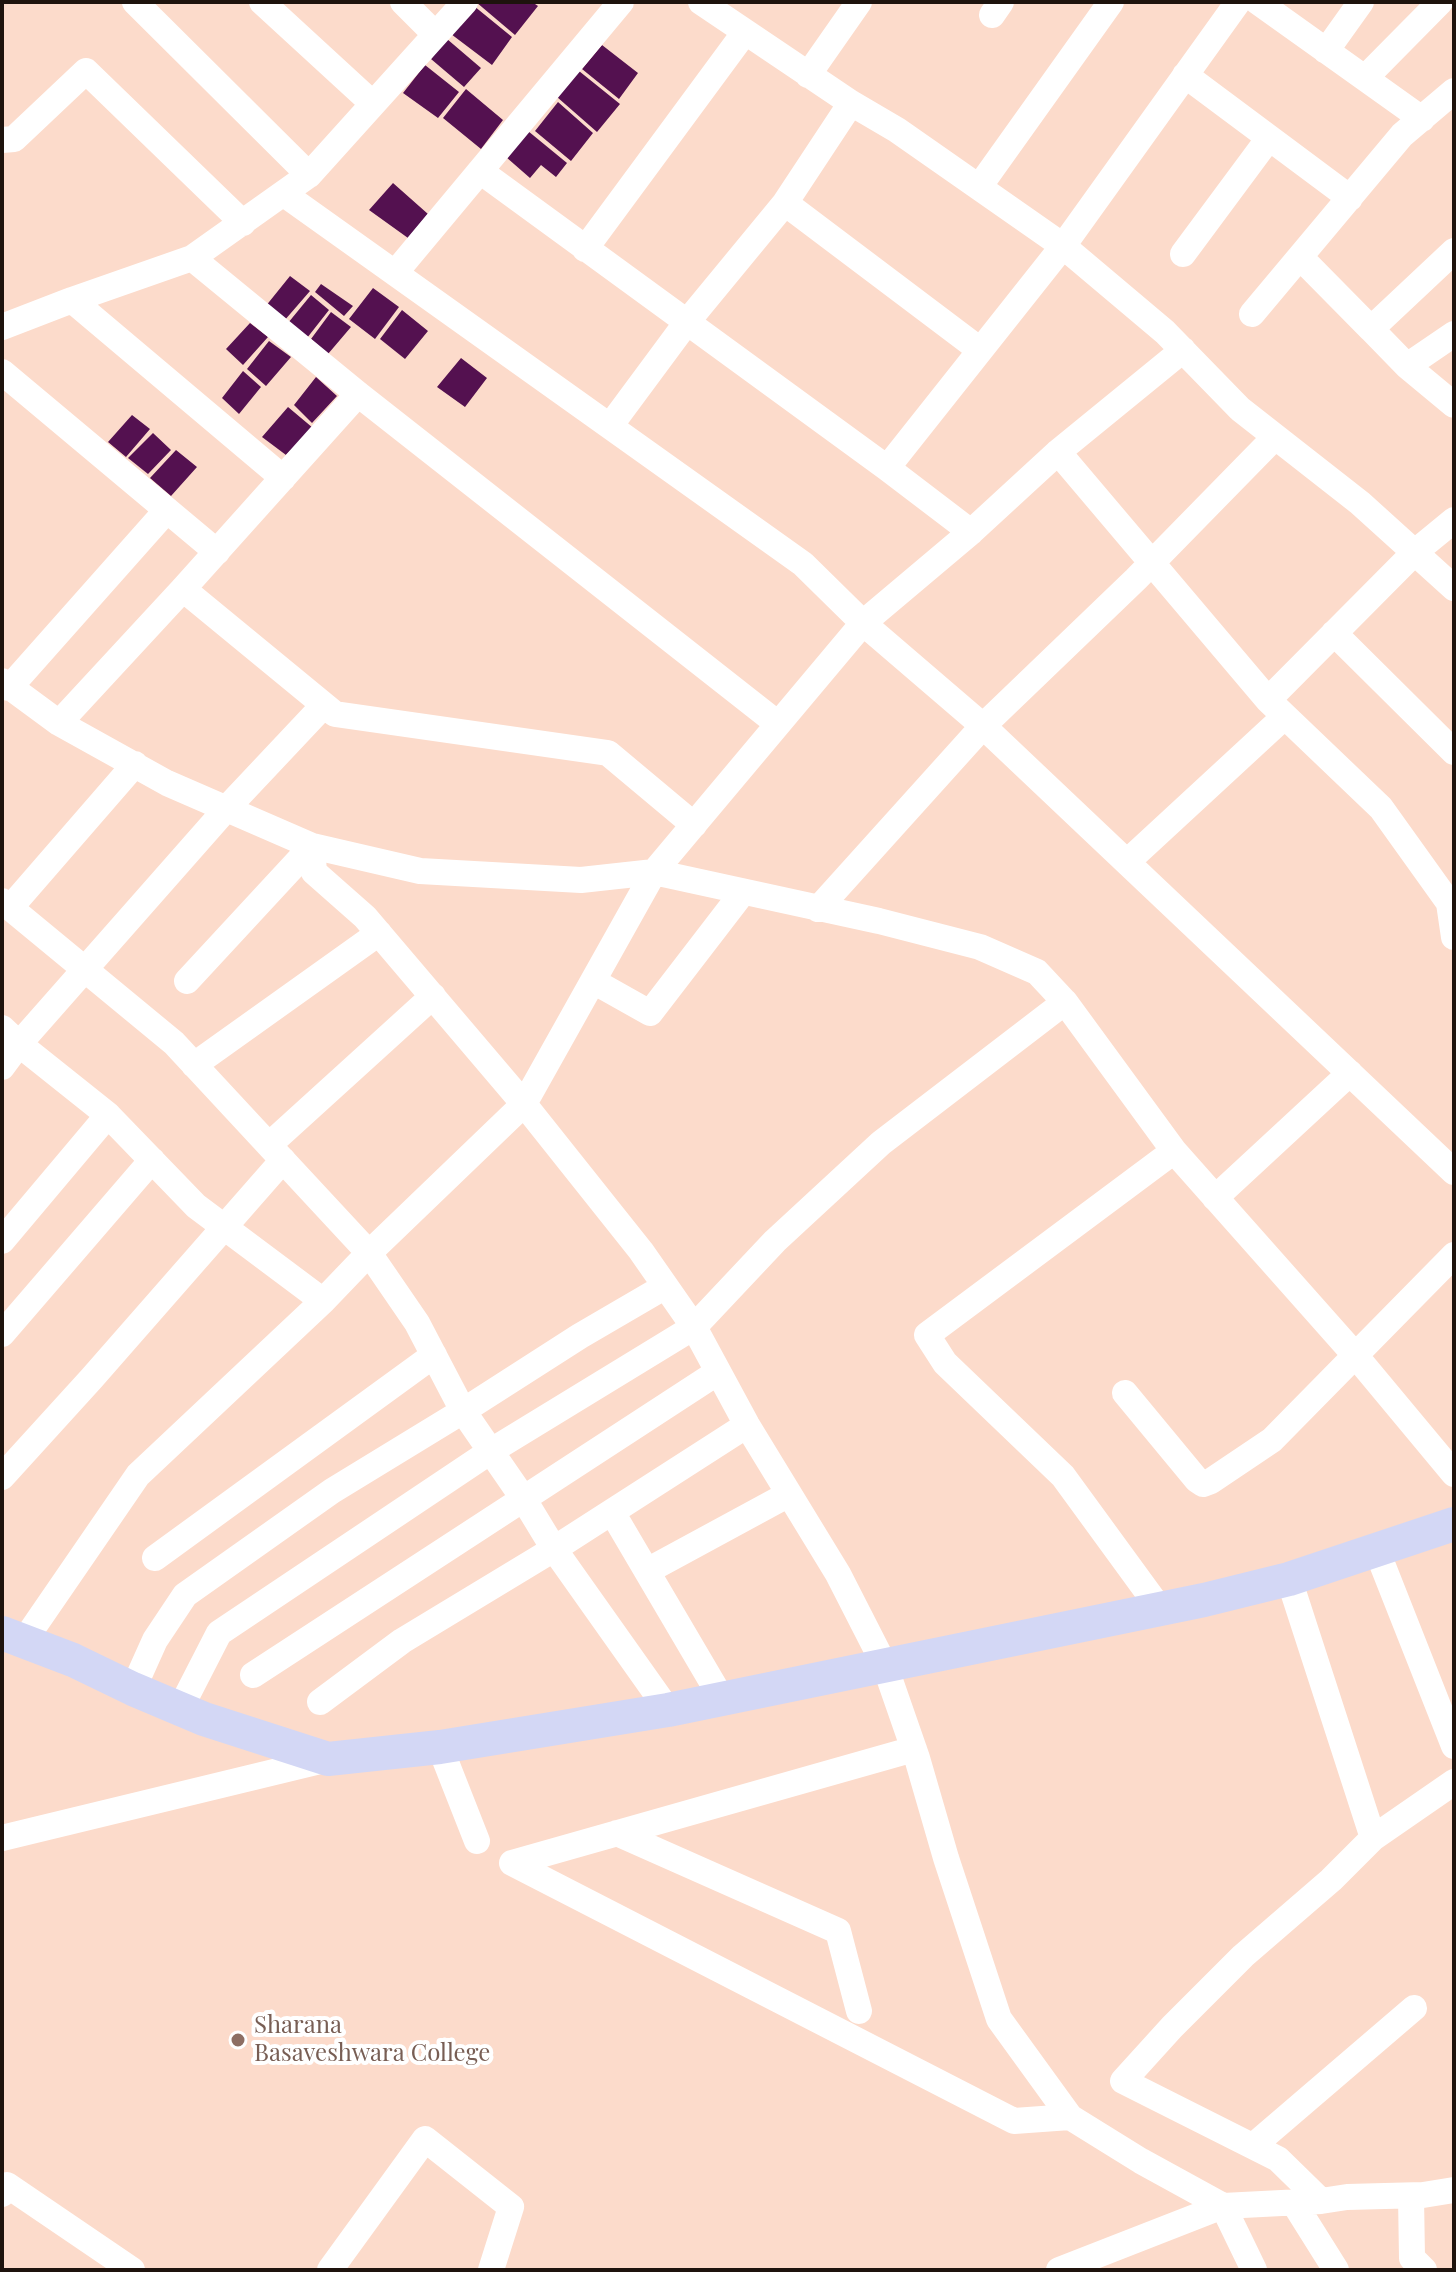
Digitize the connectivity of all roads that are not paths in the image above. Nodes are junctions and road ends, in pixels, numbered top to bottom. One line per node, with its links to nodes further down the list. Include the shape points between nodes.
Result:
1 (135, 2): 26 (street)
2 (262, 2): 20 (street)
3 (403, 2): 14 (street)
4 (465, 2): 14 (street)
5 (621, 2): 25 (street)
6 (859, 2): 16 (street)
7 (1111, 2): 27 (street)
8 (1238, 2): 17 (street)
9 (1258, 2): 15 (street)
10 (1361, 2): 15 (street)
11 (1440, 2): 18 (street)
12 (713, 6): 13 (street)
13 (745, 32): 16 (street); 33 (street)
14 (435, 34): 20 (street)
15 (1326, 51): 18 (street)
16 (808, 75): 21 (street)
17 (1185, 75): 23 (street); 32 (street)
18 (1365, 78): 22 (street)
19 (1453, 92): 22 (street)
20 (372, 103): 26 (street)
21 (851, 103): 27 (street); 30 (street)
22 (1422, 119): 29 (street, via 1402,135)
23 (1269, 138): 29 (street); 35 (street)
24 (2, 140): 31 (street, via 14,139 86,71)
25 (480, 171): 33 (street); 38 (street)
26 (309, 175): 28 (street)
27 (979, 187): 32 (street)
28 (284, 194): 31 (street); 38 (street)
29 (1350, 198): 36 (street)
30 (785, 203): 41 (street); 45 (street)
31 (243, 223): 37 (street)
32 (1063, 246): 45 (street); 46 (street)
33 (585, 249): 41 (street)
34 (1454, 251): 43 (street)
35 (1183, 254)
36 (1300, 257): 40 (street); 43 (street)
37 (192, 258): 39 (street); 49 (street)
38 (395, 273): 51 (street)
39 (72, 300): 42 (street); 55 (street)
40 (1252, 314)
41 (687, 322): 51 (street); 54 (street)
42 (2, 327)
43 (1371, 329): 47 (street)
44 (1454, 334): 47 (street)
45 (980, 350): 54 (street)
46 (1183, 350): 52 (street); 53 (street)
47 (1407, 366): 50 (street)
48 (2, 372): 56 (street)
49 (358, 394): 55 (street); 70 (street)
50 (1454, 405)
51 (610, 426): 64 (street, via 803,564)
52 (1275, 437): 60 (street); 61 (street)
53 (1058, 452): 58 (street); 61 (street)
54 (887, 468): 58 (street)
55 (283, 478): 59 (street)
56 (167, 510): 59 (street); 66 (street)
57 (1454, 520): 60 (street)
58 (971, 532): 64 (street)
59 (217, 552): 63 (street)
60 (1415, 552): 62 (street); 65 (street)
61 (1153, 562): 68 (street); 71 (street)
62 (1454, 588)
63 (183, 589): 67 (street); 69 (street)
64 (863, 623): 70 (street); 71 (street)
65 (1334, 633): 68 (street); 72 (street)
66 (6, 685): 69 (street)
67 (324, 705): 74 (street); 75 (street, via 335,714 608,753)
68 (1276, 709): 77 (street); 83 (street, via 1381,808 1449,903)
69 (59, 723): 73 (street)
70 (778, 724): 75 (street)
71 (983, 726): 77 (street); 81 (street)
72 (1454, 752)
73 (135, 764): 74 (street); 80 (street)
74 (227, 808): 76 (street); 84 (street)
75 (694, 825): 78 (street)
76 (312, 846): 78 (street, via 420,871 581,880); 82 (street, via 314,872); 85 (street)
77 (1127, 862): 92 (street)
78 (654, 872): 79 (street); 86 (street)
79 (743, 892): 81 (street); 86 (street, via 650,1013)
80 (6, 904): 84 (street)
81 (818, 909): 88 (street, via 980,947 1037,972)
82 (379, 933): 87 (street); 90 (street)
83 (1454, 937)
84 (84, 970): 89 (street); 90 (street)
85 (187, 981)
86 (593, 981): 93 (street)
87 (433, 996): 93 (street); 96 (street)
88 (1065, 1002): 95 (street); 106 (street, via 881,1143 775,1241)
89 (10, 1036): 91 (street); 94 (street)
90 (194, 1065): 96 (street)
91 (2, 1067)
92 (1350, 1073): 98 (street); 99 (street)
93 (524, 1104): 102 (street); 104 (street)
94 (108, 1115): 97 (street); 101 (street)
95 (1174, 1151): 99 (street); 126 (street, via 927,1335 945,1363 1063,1476)
96 (276, 1152): 100 (street); 102 (street)
97 (152, 1160): 100 (street); 107 (street)
98 (1454, 1172)
99 (1215, 1198): 109 (street)
100 (224, 1227): 105 (street); 115 (street)
101 (2, 1241)
102 (369, 1253): 105 (street); 108 (street)
103 (1454, 1255): 109 (street)
104 (664, 1287): 106 (street); 112 (street)
105 (323, 1301): 127 (street, via 138,1475)
106 (694, 1327): 110 (street); 114 (street)
107 (2, 1334)
108 (434, 1355): 112 (street); 123 (street)
109 (1355, 1355): 111 (street, via 1272,1440 1203,1484); 116 (street)
110 (718, 1372): 113 (street); 118 (street)
111 (1125, 1393)
112 (463, 1411): 114 (street); 130 (street, via 332,1491 185,1595 155,1640)
113 (747, 1425): 117 (street); 119 (street)
114 (491, 1451): 118 (street); 133 (street, via 219,1633)
115 (4, 1470)
116 (1454, 1474)
117 (789, 1494): 124 (street); 128 (street)
118 (523, 1498): 121 (street); 129 (street)
119 (612, 1512): 121 (street); 124 (street)
120 (1454, 1524): 122 (main road)
121 (554, 1549): 132 (street, via 402,1641); 134 (street)
122 (1377, 1551): 125 (main road); 135 (street)
123 (155, 1558)
124 (647, 1571): 131 (street)
125 (1289, 1579): 126 (main road); 142 (street)
126 (1160, 1609): 128 (main road)
127 (13, 1637): 130 (main road)
128 (885, 1666): 131 (main road); 137 (street)
129 (253, 1675)
130 (133, 1689): 133 (main road)
131 (722, 1699): 134 (main road)
132 (320, 1702)
133 (180, 1709): 138 (main road)
134 (668, 1710): 136 (main road)
135 (1454, 1746)
136 (440, 1747): 138 (main road); 143 (street)
137 (914, 1749): 140 (street); 146 (street, via 999,2019)
138 (328, 1759): 141 (street)
139 (1454, 1782): 142 (street)
140 (617, 1833): 145 (street, via 838,1931); 146 (street, via 512,1863 1014,2121)
141 (2, 1838)
142 (1373, 1838): 147 (street, via 1243,1956 1123,2081)
143 (477, 1841)
144 (1414, 2008): 147 (street)
145 (859, 2011)
146 (1070, 2117): 153 (street)
147 (1253, 2146): 151 (street, via 1278,2159)
148 (1454, 2190): 150 (street)
149 (2, 2194): 154 (street, via 7,2185)
150 (1411, 2196): 151 (street); 160 (street, via 1412,2258)
151 (1321, 2201): 152 (street)
152 (1294, 2203): 153 (street); 159 (street)
153 (1223, 2206): 157 (street); 158 (street)
154 (132, 2270)
155 (330, 2270): 156 (street, via 425,2139 511,2207)
156 (491, 2270)
157 (1059, 2270)
158 (1254, 2270)
159 (1336, 2270)
160 (1424, 2270)

